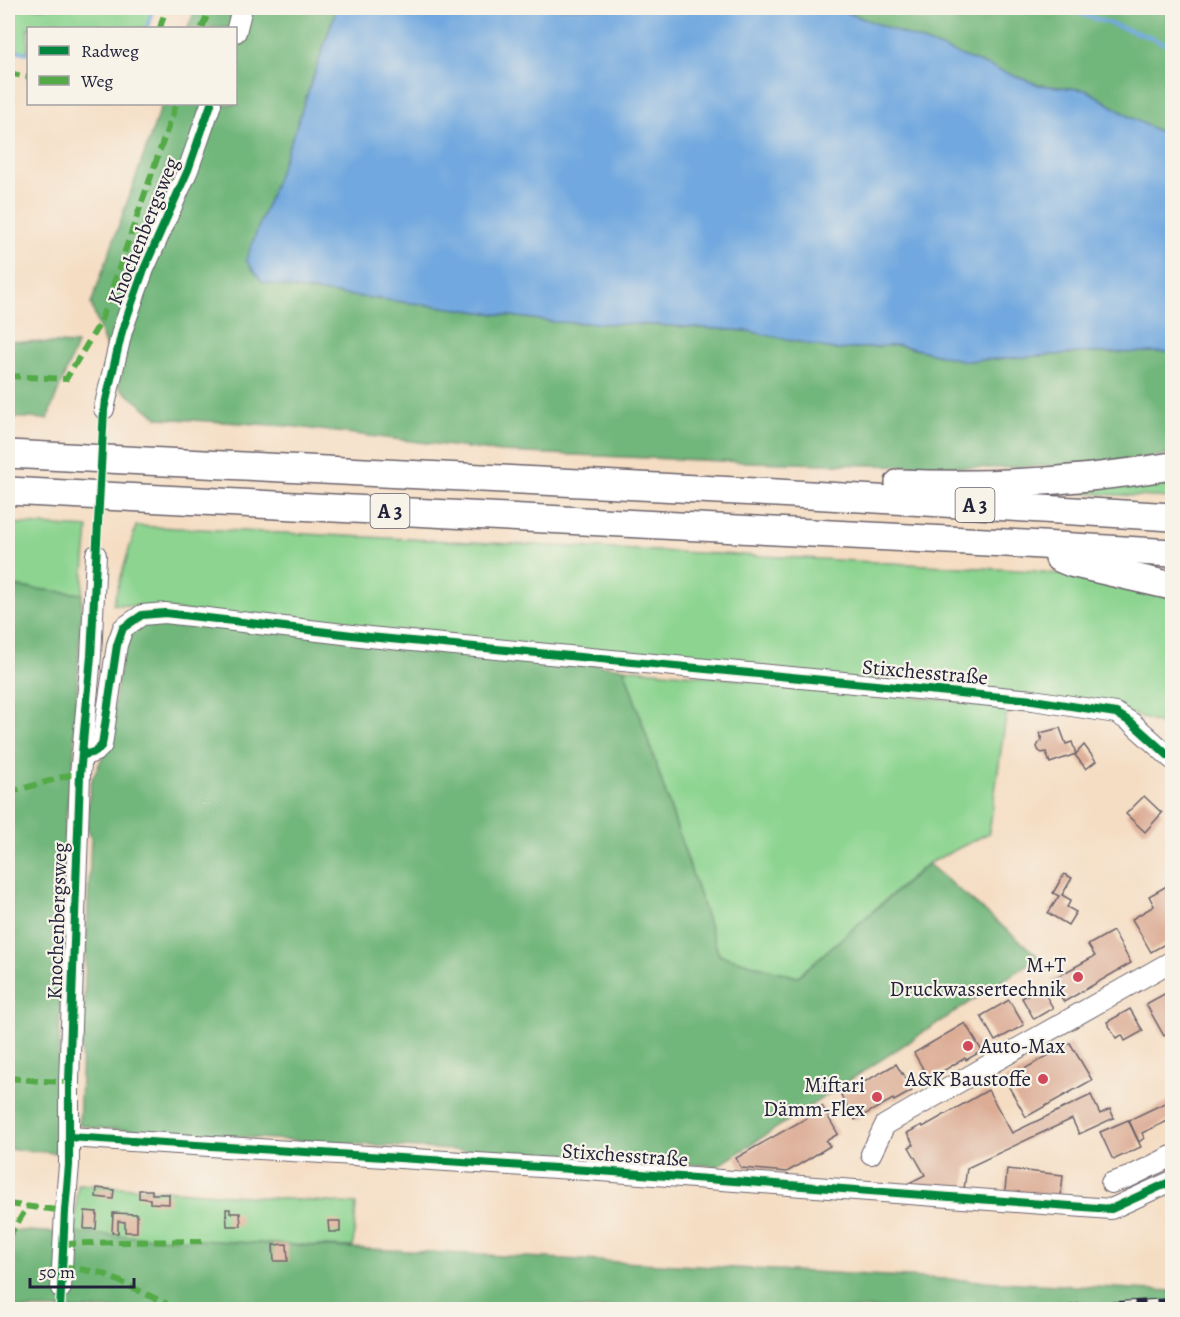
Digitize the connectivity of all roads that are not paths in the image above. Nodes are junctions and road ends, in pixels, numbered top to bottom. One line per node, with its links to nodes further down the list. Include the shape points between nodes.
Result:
1 (242, 8): 2 (street)
2 (237, 28)
3 (211, 105): 4 (street, Knochenbergsweg, via 122,331)
4 (104, 409)
5 (8, 454): 8 (highway, A 3)
6 (1173, 466): 8 (highway, via 1018,483 817,480)
7 (8, 491): 10 (highway, A 3)
8 (777, 494): 9 (highway, A 3)
9 (1173, 517)
10 (1025, 544): 11 (highway, A 3); 13 (highway, via 1071,563)
11 (1173, 553)
12 (96, 555): 14 (street, Knochenbergsweg)
13 (1173, 586)
14 (83, 755): 15 (street, Stixchesstraße, via 94,753 102,745 123,628 142,615 165,613 369,637 1033,700 1116,713); 17 (street, Knochenbergsweg)
15 (1173, 759)
16 (1173, 961): 18 (street, via 885,1125)
17 (69, 1137): 20 (street, Stixchesstraße, via 576,1169 1111,1209); 22 (street, Knochenbergsweg)
18 (871, 1154)
19 (1173, 1156): 21 (street)
20 (1173, 1181)
21 (1111, 1183)
22 (61, 1288)

